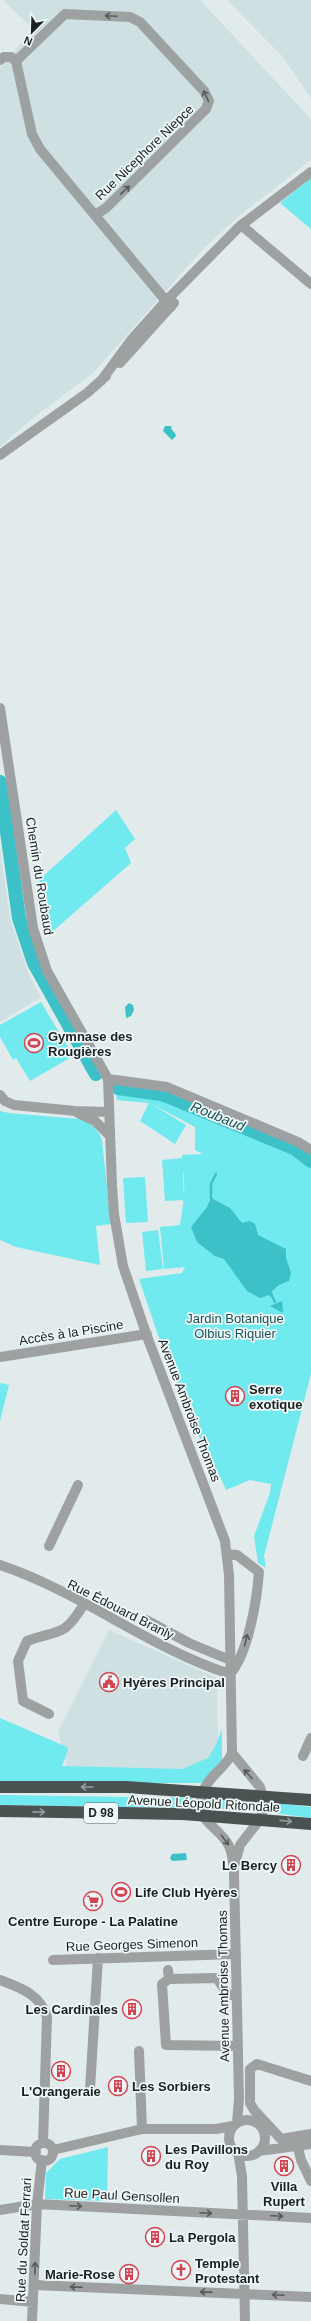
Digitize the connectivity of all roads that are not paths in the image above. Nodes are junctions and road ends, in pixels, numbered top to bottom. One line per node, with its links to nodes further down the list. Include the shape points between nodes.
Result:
1 (0, 60): 2 (street, via 11,57)
2 (16, 61): 4 (street, Rue Nicephore Niepce, via 32,134 37,144); 4 (street, Rue Nicephore Niepce, one-way to 2, via 122,192 206,109 209,101 204,91 140,22 130,17 65,14)
3 (311, 172): 5 (street)
4 (95, 215): 7 (street, Rue Nicephore Niepce)
5 (241, 225): 6 (street); 7 (street)
6 (311, 284)
7 (168, 305): 8 (street, via 132,339 101,381)
8 (0, 455)
9 (0, 708): 10 (street, Chemin du Roubaud, via 35,935 47,971)
10 (108, 1079): 13 (street, Avenue Ambroise Thomas); 16 (street, via 167,1087 298,1142)
11 (0, 1095): 12 (street, via 5,1101 14,1104)
12 (75, 1111): 13 (street); 14 (street)
13 (109, 1115): 14 (street); 15 (street, Avenue Ambroise Thomas)
14 (95, 1121): 15 (street)
15 (109, 1135): 17 (street, Avenue Ambroise Thomas, via 113,1207 118,1241 128,1283)
16 (311, 1150)
17 (146, 1334): 18 (street, Accès à la Piscine); 21 (street, Avenue Ambroise Thomas, via 221,1526)
18 (0, 1357)
19 (78, 1485): 20 (street)
20 (49, 1546)
21 (227, 1554): 25 (street, Avenue Ambroise Thomas); 26 (street, one-way to 21, via 242,1658 259,1572 237,1555)
22 (0, 1565): 23 (street, Rue Édouard Branly, via 18,1571)
23 (84, 1604): 26 (street, Rue Édouard Branly, via 181,1655); 27 (street, via 72,1623 62,1631 27,1641 18,1661 23,1701)
24 (146, 1620): 25 (street, via 189,1643)
25 (230, 1660): 26 (street, Avenue Ambroise Thomas)
26 (230, 1674): 29 (street, Avenue Ambroise Thomas)
27 (49, 1714)
28 (311, 1738): 30 (street)
29 (232, 1753): 32 (street, via 224,1768); 33 (street, one-way to 29, via 260,1787)
30 (303, 1756)
31 (0, 1787): 32 (highway, Avenue Léopold Ritondale / D 98, one-way to 31, via 126,1787)
32 (203, 1791): 33 (highway, Avenue Léopold Ritondale / D 98); 36 (street)
33 (263, 1795): 34 (highway, Avenue Léopold Ritondale / D 98); 37 (street)
34 (311, 1800)
35 (0, 1811): 36 (highway, Avenue Léopold Ritondale / D 98, one-way to 36)
36 (202, 1814): 37 (highway, Avenue Léopold Ritondale / D 98); 39 (street, Avenue Ambroise Thomas, one-way to 39, via 228,1845)
37 (261, 1818): 38 (highway, Avenue Léopold Ritondale / D 98, one-way to 38); 39 (street, Avenue Ambroise Thomas, via 240,1845)
38 (311, 1824)
39 (234, 1873): 40 (street, Avenue Ambroise Thomas)
40 (236, 1954): 41 (street, Rue Georges Simenon); 45 (street, Avenue Ambroise Thomas)
41 (98, 1958): 42 (street, Rue Georges Simenon); 48 (street)
42 (53, 1960)
43 (0, 1980): 57 (street, via 34,1995 44,2007 47,2017)
44 (230, 1995): 45 (street, via 217,1978 168,1968 162,1984 166,2043)
45 (238, 2046): 49 (street, Avenue Ambroise Thomas)
46 (139, 2051): 52 (street)
47 (311, 2081): 54 (street, via 257,2064 250,2069 250,2102 254,2110 281,2139)
48 (90, 2089)
49 (239, 2099): 50 (street, Avenue Ambroise Thomas); 51 (street, Avenue Ambroise Thomas)
50 (250, 2120): 51 (street); 55 (street, via 259,2124)
51 (235, 2125): 53 (street); 56 (street)
52 (142, 2129): 53 (street); 62 (street)
53 (216, 2129): 56 (street)
54 (311, 2134)
55 (265, 2137): 60 (street); 65 (street)
56 (229, 2138): 64 (street, via 232,2147)
57 (43, 2143): 62 (street); 63 (street, via 38,2146)
58 (311, 2144): 59 (street)
59 (298, 2147): 60 (street); 68 (street)
60 (278, 2149): 65 (street)
61 (0, 2150): 63 (street)
62 (53, 2150): 66 (street, via 50,2158)
63 (36, 2152): 66 (street)
64 (238, 2153): 65 (street); 67 (street)
65 (256, 2153): 67 (street)
66 (42, 2160): 69 (street, Rue du Soldat Ferrari)
67 (242, 2176): 71 (street)
68 (311, 2181)
69 (37, 2204): 70 (street, Rue Paul Gensollen); 71 (street, Rue Paul Gensollen, one-way to 71); 73 (street, Rue du Soldat Ferrari, one-way to 69)
70 (0, 2210)
71 (244, 2215): 72 (street, Rue Paul Gensollen, one-way to 72); 74 (street)
72 (311, 2218)
73 (34, 2285): 74 (street, one-way to 73); 77 (street, Rue du Soldat Ferrari)
74 (245, 2294): 75 (street, one-way to 74); 79 (street)
75 (311, 2297)
76 (0, 2299): 77 (street)
77 (33, 2302): 78 (street, Rue du Soldat Ferrari)
78 (32, 2321)
79 (245, 2321)

